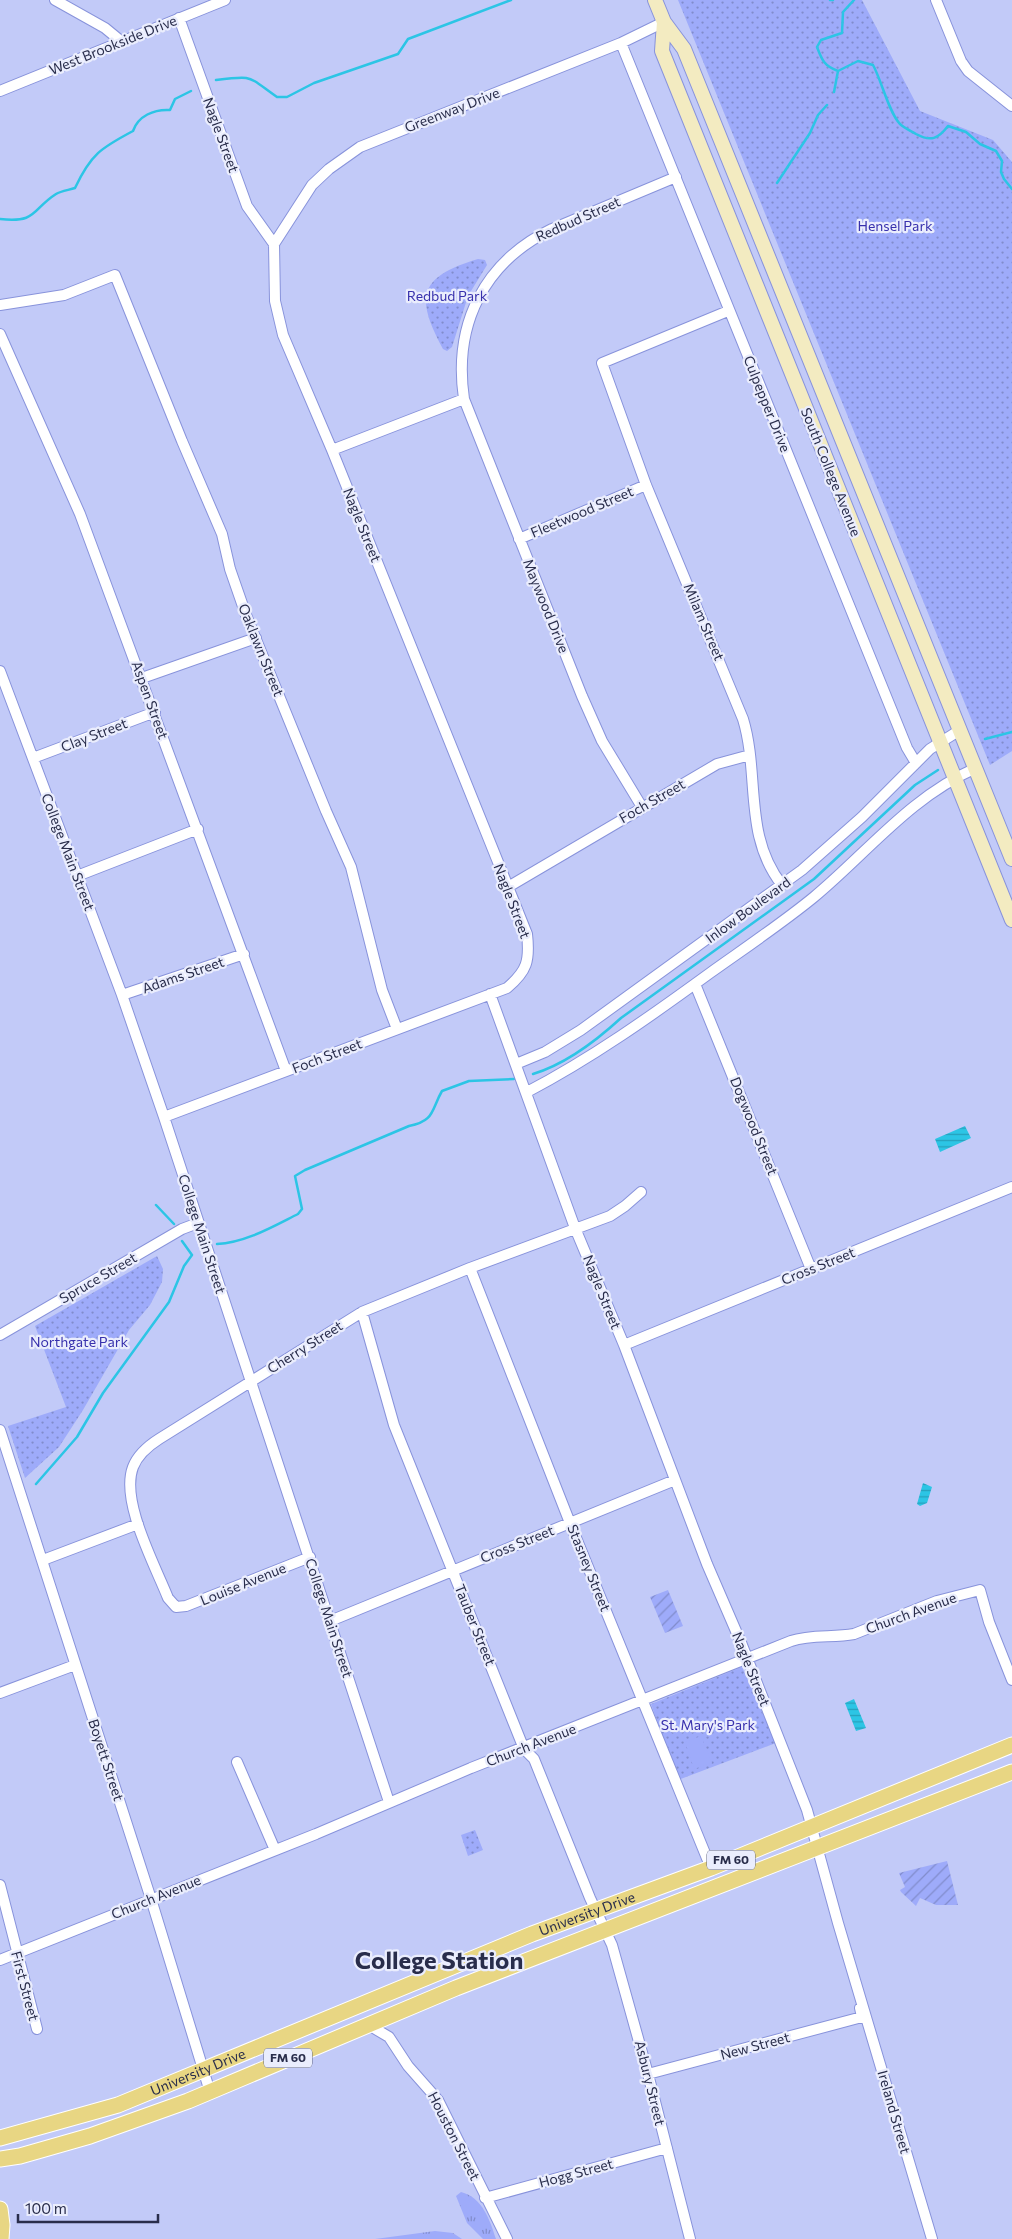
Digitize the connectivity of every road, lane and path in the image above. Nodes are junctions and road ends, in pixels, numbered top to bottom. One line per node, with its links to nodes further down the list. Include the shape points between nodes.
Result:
1 (55, 0): 7 (street, via 105,28)
2 (225, 0): 5 (street, West Brookside Drive)
3 (655, 0): 6 (main road, South College Avenue)
4 (936, 0): 10 (street, via 968,71)
5 (179, 18): 7 (street, West Brookside Drive); 12 (street, Nagle Street, via 247,206)
6 (664, 22): 8 (street, Greenway Drive); 17 (main road, South College Avenue, via 684,49); 19 (main road, South College Avenue, via 662,51)
7 (122, 42): 9 (street, West Brookside Drive)
8 (621, 43): 11 (street, Culpepper Drive); 12 (street, Greenway Drive, via 360,147 312,185)
9 (0, 91)
10 (1012, 106)
11 (676, 177): 14 (street, Culpepper Drive); 16 (street, Redbud Street, via 535,237 501,264 483,290 470,318 460,358)
12 (274, 244): 18 (street, Nagle Street, via 275,301 279,323)
13 (0, 305): 22 (street, Oaklawn Street, via 64,295 115,275 222,534 230,569)
14 (728, 311): 20 (street, Milam Street, via 602,364); 30 (street, Culpepper Drive, via 907,748)
15 (0, 334): 24 (street, Aspen Street, via 80,514)
16 (464, 399): 18 (street); 21 (street, Maywood Drive)
17 (844, 443): 19 (main road); 26 (main road, South College Avenue)
18 (332, 450): 38 (street, Nagle Street)
19 (822, 452): 27 (main road, South College Avenue)
20 (646, 484): 21 (street, Fleetwood Street); 28 (street, Milam Street, via 743,719)
21 (519, 539): 33 (street, Maywood Drive, via 602,741)
22 (256, 638): 24 (street); 45 (street, Oaklawn Street, via 351,867 382,990)
23 (0, 671): 29 (street, College Main Street)
24 (142, 678): 25 (street, Aspen Street)
25 (155, 712): 29 (street, Clay Street); 34 (street, Aspen Street)
26 (960, 730): 27 (street, Inlow Boulevard); 31 (main road, South College Avenue)
27 (940, 741): 30 (street, Inlow Boulevard); 32 (main road, South College Avenue)
28 (750, 755): 33 (street, Foch Street, via 716,764); 37 (street, Milam Street, via 757,835 767,863)
29 (33, 758): 36 (street, College Main Street)
30 (916, 763): 37 (street, Inlow Boulevard, via 834,843)
31 (976, 768): 32 (street, Inlow Boulevard); 35 (main road, South College Avenue)
32 (955, 777): 39 (main road, South College Avenue); 42 (street, Inlow Boulevard, via 906,812 800,908)
33 (642, 807): 38 (street, Foch Street)
34 (198, 829): 36 (street); 41 (street, Aspen Street)
35 (1012, 859)
36 (77, 876): 44 (street, College Main Street)
37 (782, 885): 46 (street, Inlow Boulevard, via 582,1030 545,1052)
38 (508, 887): 43 (street, Nagle Street, via 527,934 527,962 520,977 507,988)
39 (1007, 891): 40 (main road, South College Avenue)
40 (1012, 920)
41 (244, 954): 44 (street, Adams Street); 47 (street, Aspen Street)
42 (695, 984): 48 (street, Inlow Boulevard, via 586,1060); 55 (street, Dogwood Street)
43 (490, 994): 45 (street, Foch Street); 46 (street, Nagle Street)
44 (122, 995): 49 (street, College Main Street)
45 (397, 1029): 47 (street, Foch Street)
46 (516, 1064): 48 (street, Nagle Street)
47 (286, 1071): 49 (street, Foch Street)
48 (527, 1092): 53 (street, Nagle Street)
49 (164, 1117): 52 (street, College Main Street)
50 (1012, 1187): 55 (street, Cross Street)
51 (640, 1192): 53 (street, Cherry Street, via 610,1216)
52 (198, 1223): 57 (street, Spruce Street, via 184,1228); 59 (street, College Main Street)
53 (575, 1228): 54 (street, Cherry Street); 58 (street, Nagle Street)
54 (470, 1268): 56 (street, Cherry Street); 62 (street, Stasney Street)
55 (811, 1269): 58 (street, Cross Street)
56 (362, 1312): 59 (street, Cherry Street); 66 (street, Tauber Street, via 394,1425)
57 (0, 1335)
58 (624, 1345): 61 (street, Nagle Street)
59 (251, 1382): 63 (street, Cherry Street, via 148,1446 139,1455 130,1480); 64 (street, College Main Street)
60 (0, 1430): 65 (street, Boyett Street)
61 (675, 1480): 62 (street, Cross Street); 69 (street, Nagle Street)
62 (570, 1523): 66 (street, Cross Street); 73 (street, Stasney Street)
63 (138, 1524): 65 (street); 67 (street, Cherry Street, via 168,1598)
64 (310, 1557): 67 (street, Louise Avenue, via 186,1606); 68 (street, College Main Street)
65 (42, 1560): 70 (street, Boyett Street)
66 (453, 1571): 68 (street, Cross Street); 75 (street, Tauber Street)
67 (176, 1607)
68 (330, 1621): 78 (street, College Main Street)
69 (747, 1658): 71 (street, Church Avenue, via 801,1638 854,1634 937,1601 980,1590); 73 (street, Church Avenue); 79 (street, Nagle Street)
70 (75, 1665): 72 (street); 84 (street, Boyett Street)
71 (1012, 1680)
72 (0, 1693)
73 (644, 1699): 75 (street, Church Avenue); 82 (street, Stasney Street)
74 (1012, 1745): 79 (main road, University Drive / FM 60)
75 (524, 1749): 78 (street, Church Avenue); 85 (street, Tauber Street, via 534,1758)
76 (237, 1762): 81 (street)
77 (1012, 1772): 80 (main road, University Drive / FM 60)
78 (389, 1802): 81 (street, Church Avenue)
79 (812, 1826): 80 (street, Nagle Street); 82 (main road, University Drive / FM 60)
80 (817, 1847): 86 (main road, University Drive / FM 60); 89 (street, Ireland Street)
81 (275, 1850): 84 (street, Church Avenue)
82 (710, 1868): 85 (main road, University Drive / FM 60)
83 (0, 1885): 87 (street, First Street)
84 (151, 1899): 87 (street, Church Avenue); 93 (street, Boyett Street)
85 (597, 1911): 86 (street, Tauber Street); 93 (main road, University Drive / FM 60, via 532,1934)
86 (605, 1929): 91 (main road, University Drive / FM 60); 94 (street, Asbury Street)
87 (16, 1953): 88 (street, Church Avenue); 92 (street, First Street)
88 (0, 1960)
89 (857, 1984): 90 (street, Ireland Street); 108 (street, Ireland Street)
90 (862, 2017): 94 (street, New Street)
91 (367, 2024): 95 (main road, University Drive / FM 60); 103 (street, Houston Street, via 389,2037 408,2066 432,2091)
92 (37, 2029)
93 (203, 2070): 95 (street, Boyett Street); 97 (main road, University Drive / FM 60, via 118,2105)
94 (648, 2074): 99 (street, Asbury Street)
95 (210, 2092): 100 (main road, University Drive / FM 60, via 90,2136)
96 (0, 2130): 97 (main road)
97 (20, 2133): 98 (main road, FM 60)
98 (0, 2138)
99 (667, 2148): 103 (street, Hogg Street); 107 (street, Asbury Street)
100 (20, 2156): 101 (main road, FM 60); 102 (main road)
101 (0, 2159)
102 (0, 2169)
103 (485, 2198): 106 (street, Houston Street)
104 (0, 2209): 105 (main road)
105 (1, 2239)
106 (507, 2239)
107 (690, 2239)
108 (932, 2239)

